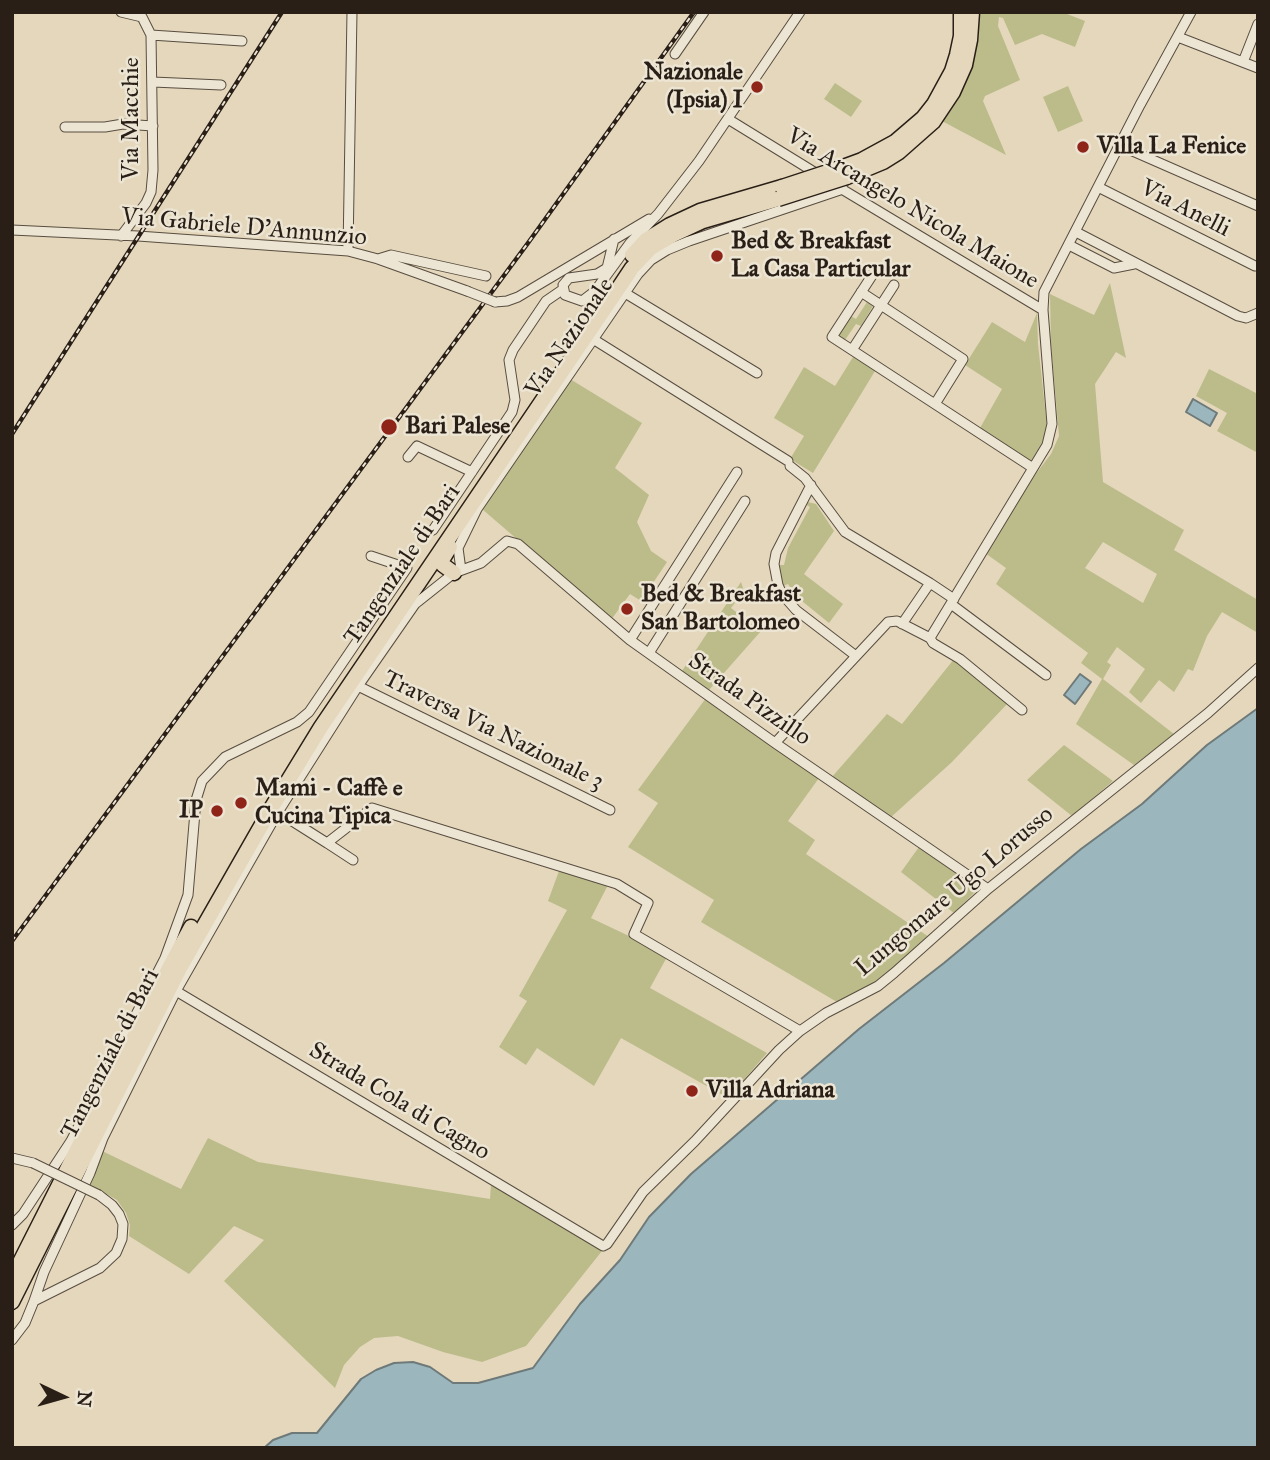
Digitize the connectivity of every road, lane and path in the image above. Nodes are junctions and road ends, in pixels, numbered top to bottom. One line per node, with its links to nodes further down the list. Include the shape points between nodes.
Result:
1 (121, 12): 8 (street, Via Macchie)
2 (352, 12): 34 (street)
3 (704, 12): 13 (street)
4 (800, 12): 18 (street)
5 (961, 12): 22 (highway, Tangenziale di Bari, via 957,55 934,104 909,131)
6 (972, 12): 22 (highway, Tangenziale di Bari, via 965,65 933,122 899,152)
7 (1191, 12): 11 (street, Via Arcangelo Nicola Maione)
8 (146, 17): 10 (street, Via Macchie)
9 (1258, 24): 14 (street)
10 (151, 35): 12 (street); 16 (street, Via Macchie)
11 (1178, 37): 14 (street); 21 (street, Via Arcangelo Nicola Maione)
12 (242, 41)
13 (675, 54)
14 (1243, 62): 15 (street)
15 (1258, 68)
16 (153, 82): 17 (street); 19 (street, Via Macchie)
17 (221, 85)
18 (728, 119): 22 (street, Via Arcangelo Nicola Maione); 26 (street)
19 (153, 126): 20 (street); 30 (street, Via Macchie, via 151,192)
20 (65, 127)
21 (1121, 146): 23 (street, Via Arcangelo Nicola Maione); 25 (street)
22 (844, 178): 24 (highway, Tangenziale di Bari, bridge); 46 (street, Via Nazionale, via 667,250 651,260); 48 (street, Via Arcangelo Nicola Maione)
23 (1098, 187): 28 (street, Via Arcangelo Nicola Maione); 40 (street, Via Anelli)
24 (780, 193): 60 (highway, Tangenziale di Bari, via 703,221 651,248 625,278); 86 (highway, Tangenziale di Bari, via 700,211 646,240 625,262 282,772 170,966)
25 (1258, 206)
26 (657, 214): 29 (street); 31 (street)
27 (12, 230): 30 (street, Via Gabriele D'Annunzio)
28 (1076, 232): 33 (street, Via Arcangelo Nicola Maione); 39 (street)
29 (625, 233): 31 (street); 32 (street)
30 (121, 236): 34 (street, Via Gabriele D'Annunzio)
31 (630, 243): 32 (street); 44 (street, via 589,298 569,299)
32 (613, 244): 35 (street); 36 (street); 38 (street)
33 (1069, 245): 39 (street, via 1114,268); 48 (street, Via Arcangelo Nicola Maione, via 1044,292)
34 (348, 251): 37 (street, Via Gabriele D'Annunzio)
35 (600, 252): 36 (street); 38 (street)
36 (586, 255): 37 (street, Via Gabriele D'Annunzio, bridge, via 507,302 495,302)
37 (378, 259): 42 (street, via 391,255)
38 (608, 260): 44 (street, via 603,272 569,278)
39 (1134, 264): 49 (street, via 1238,316)
40 (1255, 266)
41 (873, 274): 45 (street)
42 (486, 276)
43 (894, 285): 47 (street)
44 (562, 290): 56 (street, via 546,301 513,350 509,360 515,400 512,412)
45 (861, 292): 47 (street); 51 (street, via 832,337)
46 (625, 293): 50 (street, Via Nazionale); 52 (street)
47 (880, 305): 51 (street); 53 (street, via 963,359)
48 (1042, 310): 55 (street, via 1052,424 1051,436)
49 (1258, 313)
50 (593, 339): 58 (street, via 789,464); 63 (street, Via Nazionale, via 477,509 458,548)
51 (852, 350): 53 (street)
52 (757, 373)
53 (935, 404): 55 (street)
54 (408, 457): 56 (street, via 417,446)
55 (1033, 468): 66 (street)
56 (472, 472): 61 (street)
57 (737, 472): 69 (street)
58 (811, 485): 64 (street, via 845,532); 71 (street, via 776,553 778,585 796,610)
59 (745, 501): 70 (street)
60 (474, 502): 63 (highway, via 442,560); 65 (highway, Tangenziale di Bari)
61 (433, 530)
62 (371, 556): 85 (street, via 407,569 309,712 225,757 202,781 196,800 188,895 164,958 71,1141)
63 (454, 574): 65 (highway, via 431,575 422,588); 69 (street, Strada Pizzillo, via 481,563 507,541 518,544); 74 (street, via 415,604)
64 (930, 583): 66 (street); 67 (street)
65 (410, 594): 91 (highway, Tangenziale di Bari, via 321,727 208,917)
66 (952, 602): 68 (street); 73 (street)
67 (902, 624): 68 (street); 71 (street, via 888,622)
68 (930, 638): 75 (street)
69 (630, 640): 70 (street, Strada Pizzillo)
70 (649, 653): 76 (street, Strada Pizzillo)
71 (856, 656): 76 (street)
72 (1258, 668): 81 (street, Lungomare Ugo Lorusso, via 1209,713)
73 (1046, 676)
74 (358, 686): 77 (street, Traversa Via Nazionale 3); 78 (street)
75 (1023, 710)
76 (775, 743): 81 (street, Strada Pizzillo)
77 (610, 810)
78 (278, 812): 79 (street); 82 (street)
79 (327, 843): 80 (street); 83 (street, via 372,808 618,884 648,903 634,934)
80 (354, 860)
81 (988, 889): 83 (street, Lungomare Ugo Lorusso, via 886,979)
82 (176, 991): 87 (street, Strada Cola di Cagno); 90 (street, via 103,1138)
83 (800, 1031): 87 (street, Lungomare Ugo Lorusso, via 643,1192)
84 (12, 1158): 90 (street, bridge, via 33,1163 99,1195 113,1205 123,1224 116,1253 100,1268)
85 (12, 1225)
86 (33, 1238): 88 (highway); 89 (highway, Tangenziale di Bari)
87 (603, 1246)
88 (12, 1249): 89 (highway, via 16,1260)
89 (13, 1276)
90 (34, 1301): 92 (street)
91 (12, 1302)
92 (12, 1340)

